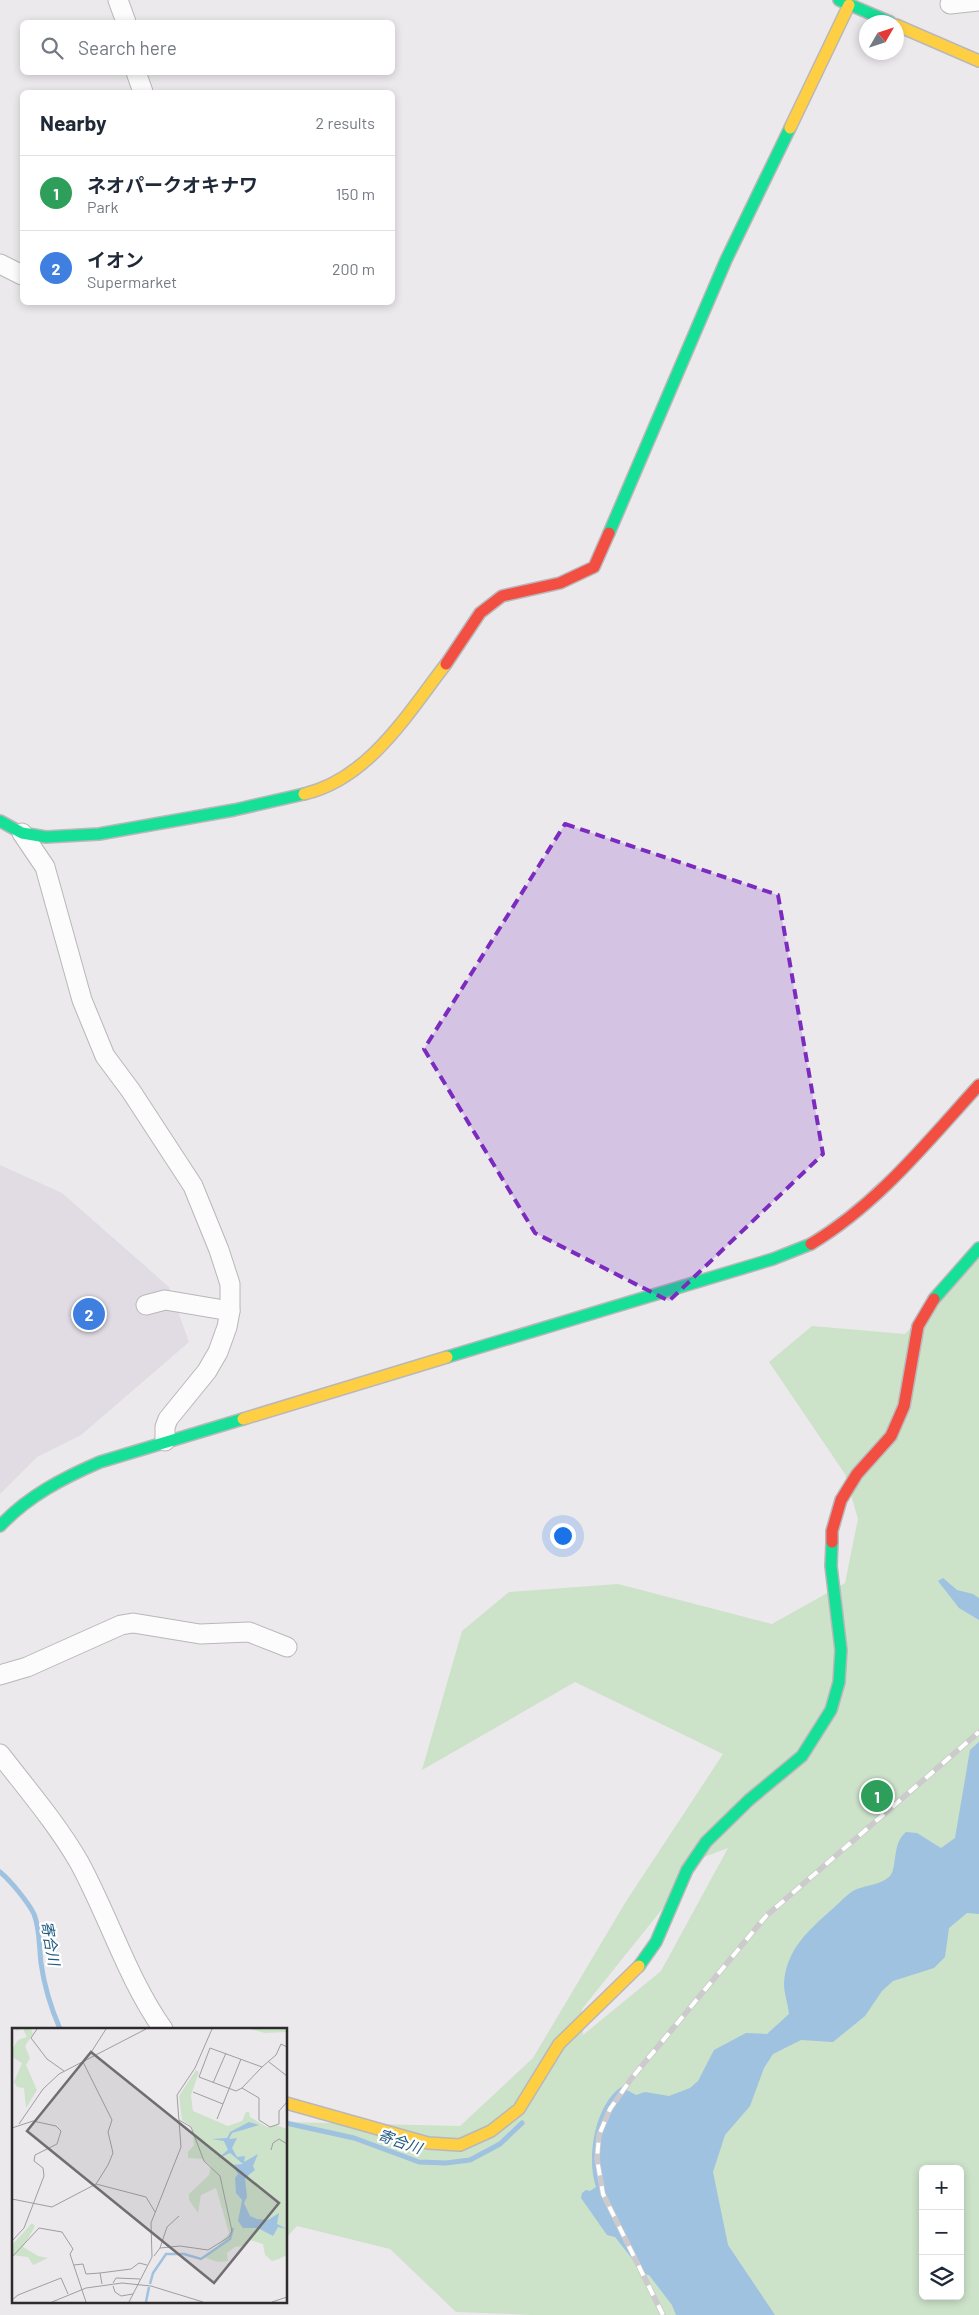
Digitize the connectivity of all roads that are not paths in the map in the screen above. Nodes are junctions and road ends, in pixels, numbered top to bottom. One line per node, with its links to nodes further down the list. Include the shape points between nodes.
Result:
1 (118, 0): 6 (street)
2 (844, 2): 5 (street); 14 (street, via 726,260 594,567 560,583 502,596 480,613 456,651 390,736 353,773 313,792 99,834 46,837)
3 (979, 2): 4 (street)
4 (950, 4)
5 (874, 15)
6 (125, 20)
7 (904, 29): 8 (street)
8 (979, 62)
9 (137, 75): 10 (street)
10 (142, 90)
11 (0, 264): 12 (street)
12 (20, 274)
13 (0, 821): 14 (street)
14 (22, 833): 18 (street, via 45,867 82,1000 105,1056 193,1186 230,1284)
15 (979, 1084): 19 (street, via 869,1203 840,1226 805,1247 774,1260)
16 (979, 1248): 25 (street, via 931,1303 918,1326 904,1406 891,1436 857,1474 841,1500 832,1531 831,1566 841,1650 839,1682 832,1710 802,1756 749,1800 706,1842 687,1870 656,1942 637,1968 559,2044 520,2109 491,2131 460,2145 428,2143)
17 (146, 1305): 18 (street, via 165,1300)
18 (230, 1311): 19 (street, via 224,1335 207,1371 168,1419)
19 (165, 1441): 20 (street, via 62,1478 30,1499)
20 (0, 1526)
21 (287, 1647): 22 (street, via 249,1632 200,1634 133,1622 27,1667)
22 (0, 1674)
23 (0, 1754): 24 (street, via 63,1836 80,1864 147,2006)
24 (162, 2028)
25 (288, 2104)

